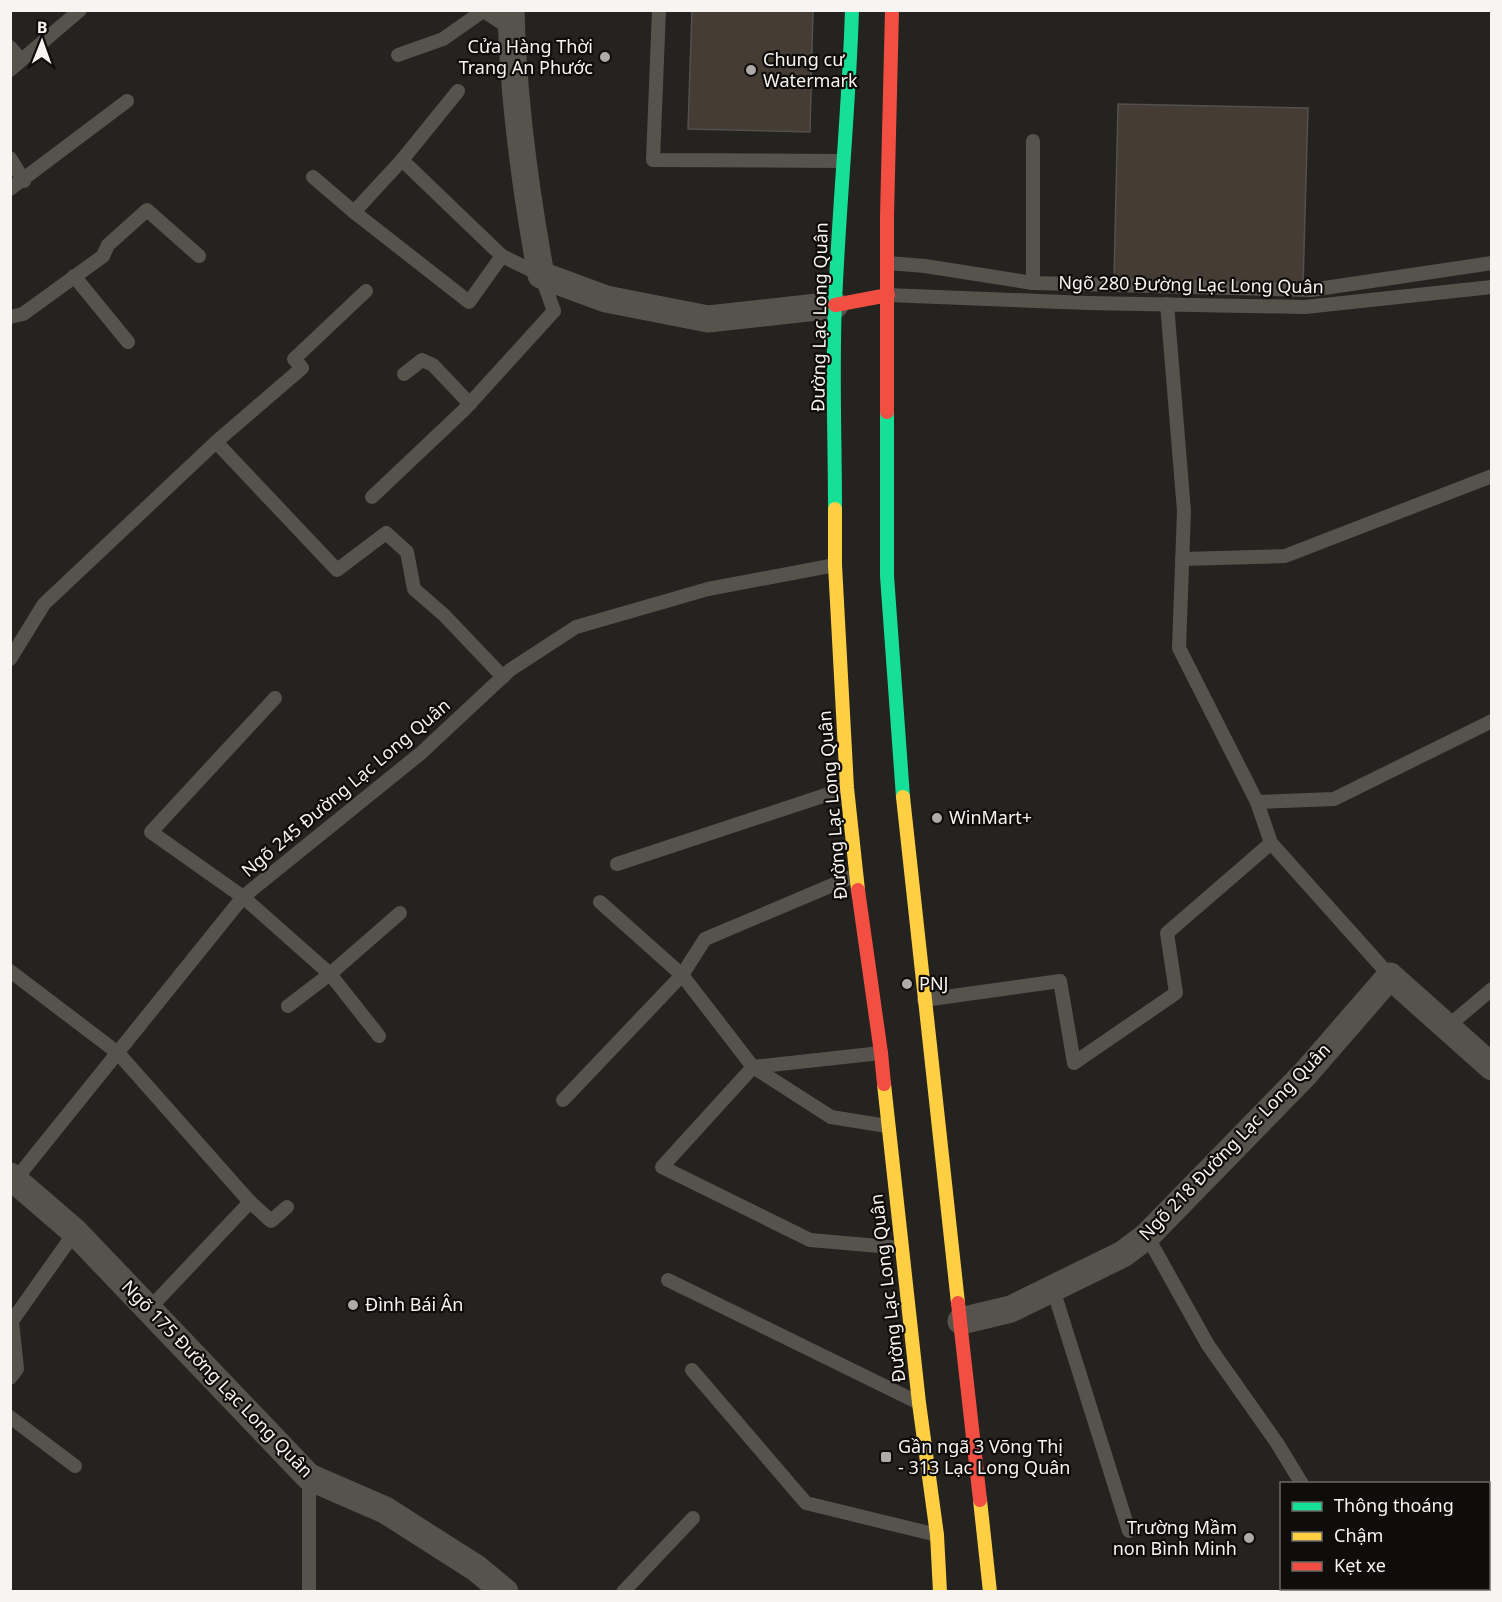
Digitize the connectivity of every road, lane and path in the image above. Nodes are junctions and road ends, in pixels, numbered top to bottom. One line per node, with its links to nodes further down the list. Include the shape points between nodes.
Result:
1 (80, 10): 9 (lane)
2 (659, 10): 15 (lane, via 653,159)
3 (852, 10): 15 (main road, Đường Lạc Long Quân)
4 (892, 10): 22 (main road)
5 (483, 11): 6 (lane); 8 (lane, via 443,39)
6 (511, 20): 24 (street, via 518,128)
7 (10, 47): 9 (lane)
8 (398, 55)
9 (16, 65)
10 (458, 91): 14 (lane)
11 (127, 101): 17 (lane)
12 (1033, 141): 26 (lane)
13 (10, 158): 17 (lane)
14 (402, 160): 19 (lane); 21 (lane)
15 (843, 160): 31 (main road, Đường Lạc Long Quân)
16 (313, 177): 19 (lane)
17 (24, 181): 18 (lane)
18 (10, 189)
19 (354, 212): 21 (lane, via 469,302)
20 (199, 256): 25 (lane, via 147,210 108,245 103,256)
21 (502, 256): 24 (lane)
22 (888, 263): 26 (lane); 29 (main road)
23 (1491, 263): 26 (lane, via 1311,290)
24 (541, 275): 31 (street, via 606,299 708,319); 35 (lane, via 554,312)
25 (74, 276): 32 (lane, via 23,314); 33 (lane)
26 (1034, 283)
27 (1491, 286): 30 (lane, Ngõ 280 Đường Lạc Long Quân, via 1305,307)
28 (366, 291): 36 (lane, via 294,359 302,368)
29 (888, 295): 30 (lane, Ngõ 280 Đường Lạc Long Quân); 31 (main road); 58 (main road, via 887,576 902,783)
30 (1167, 304): 39 (lane, via 1184,511)
31 (835, 305): 40 (main road, Đường Lạc Long Quân)
32 (10, 317)
33 (128, 342)
34 (405, 374): 35 (lane, via 422,360 433,364)
35 (470, 404): 38 (lane)
36 (216, 442): 41 (lane, via 44,604); 42 (lane, via 337,570 386,533 407,552 414,590 444,615)
37 (1491, 476): 39 (lane, via 1285,556)
38 (372, 498)
39 (1182, 559): 46 (lane, via 1179,648)
40 (835, 565): 42 (lane, Ngõ 245 Đường Lạc Long Quân, via 708,590 576,627); 45 (main road, Đường Lạc Long Quân)
41 (10, 659)
42 (503, 677): 50 (lane, Ngõ 245 Đường Lạc Long Quân, via 421,753)
43 (275, 699): 50 (lane, via 151,832)
44 (1491, 721): 46 (lane, via 1334,799)
45 (846, 788): 48 (lane); 49 (main road, Đường Lạc Long Quân)
46 (1257, 802): 47 (lane)
47 (1271, 843): 56 (lane); 58 (lane, via 1167,933 1176,993 1074,1063 1060,981)
48 (617, 864)
49 (856, 875): 55 (lane, via 705,939); 63 (main road, Đường Lạc Long Quân)
50 (243, 897): 54 (lane); 62 (lane, Ngõ 245 Đường Lạc Long Quân)
51 (600, 902): 55 (lane)
52 (400, 914): 54 (lane)
53 (10, 971): 62 (lane)
54 (330, 974): 59 (lane); 61 (lane)
55 (681, 975): 64 (lane); 66 (lane)
56 (1390, 976): 60 (street); 72 (street, Ngõ 218 Đường Lạc Long Quân, via 1305,1074)
57 (1491, 989): 60 (lane)
58 (924, 1000): 77 (main road, via 945,1224)
59 (288, 1006)
60 (1447, 1027): 65 (street)
61 (379, 1036)
62 (118, 1053): 68 (lane, Ngõ 245 Đường Lạc Long Quân); 69 (lane)
63 (881, 1053): 64 (lane); 67 (main road, Đường Lạc Long Quân)
64 (753, 1067): 67 (lane, via 831,1117); 73 (lane, via 662,1167 810,1240)
65 (1491, 1067)
66 (563, 1100)
67 (887, 1126): 73 (main road, Đường Lạc Long Quân)
68 (13, 1178): 71 (street, Ngõ 175 Đường Lạc Long Quân)
69 (250, 1202): 70 (lane, via 271,1221); 76 (lane)
70 (287, 1207)
71 (75, 1232): 76 (street, Ngõ 175 Đường Lạc Long Quân); 79 (lane, via 12,1321 17,1369)
72 (1147, 1236): 75 (street, Ngõ 218 Đường Lạc Long Quân, via 1123,1254); 84 (lane, via 1208,1345)
73 (904, 1238): 80 (main road, Đường Lạc Long Quân)
74 (668, 1280): 80 (lane)
75 (1053, 1289): 77 (street, Ngõ 218 Đường Lạc Long Quân, via 1011,1309); 86 (lane)
76 (149, 1309): 83 (street, Ngõ 175 Đường Lạc Long Quân)
77 (961, 1321): 92 (main road)
78 (692, 1370): 87 (lane, via 806,1503)
79 (10, 1378)
80 (919, 1403): 87 (main road, Đường Lạc Long Quân)
81 (10, 1417): 82 (lane)
82 (75, 1466)
83 (309, 1477): 88 (lane); 89 (street, Ngõ 175 Đường Lạc Long Quân, via 385,1510 476,1568)
84 (1301, 1482)
85 (693, 1518): 90 (lane)
86 (1129, 1531)
87 (937, 1535): 91 (main road, Đường Lạc Long Quân)
88 (309, 1592)
89 (506, 1592)
90 (623, 1592)
91 (940, 1592)
92 (990, 1592)

